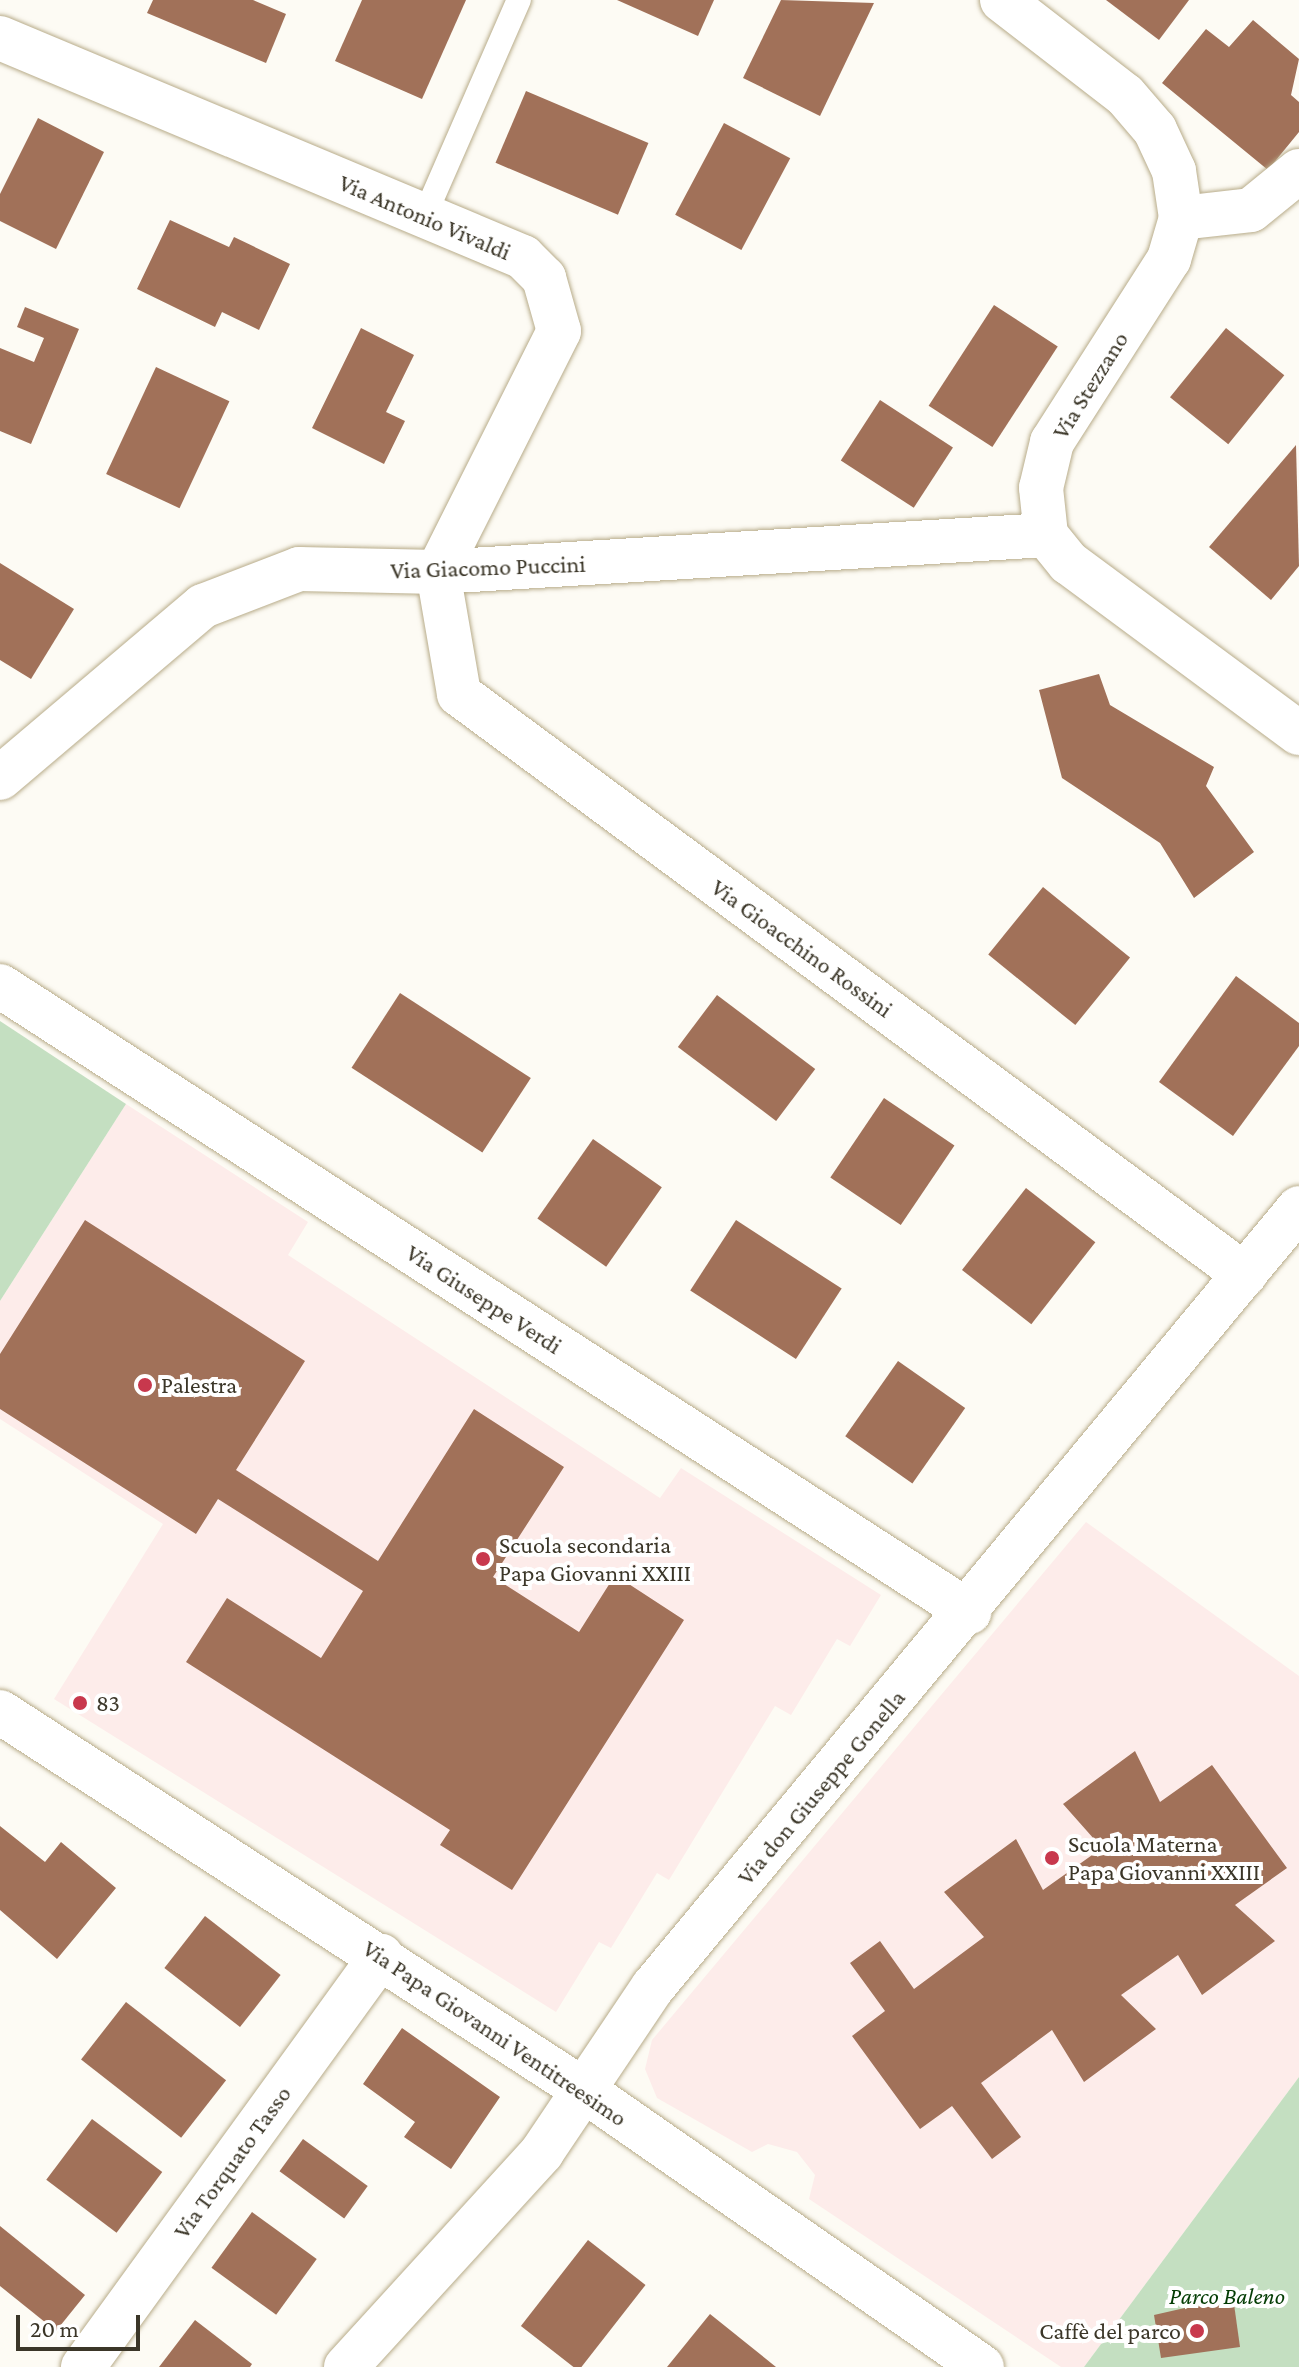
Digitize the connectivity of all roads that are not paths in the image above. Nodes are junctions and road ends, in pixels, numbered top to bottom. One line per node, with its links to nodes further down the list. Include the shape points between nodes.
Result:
1 (519, 0): 5 (lane)
2 (1002, 0): 6 (street, Via Stezzano, via 1125,95 1155,130 1174,171)
3 (0, 38): 5 (street, Via Antonio Vivaldi)
4 (1299, 171): 6 (street, via 1251,210)
5 (424, 217): 8 (street, Via Antonio Vivaldi, via 523,257 550,290 559,331)
6 (1181, 218): 7 (street, Via Stezzano, via 1169,259 1052,442 1041,488)
7 (1046, 535): 8 (street, Via Giacomo Puccini); 9 (street, via 1069,563)
8 (438, 572): 10 (street, Via Giacomo Puccini, via 299,569 203,606); 13 (street, Via Gioacchino Rossini, via 459,694)
9 (1299, 733)
10 (0, 778)
11 (0, 986): 14 (street, Via Giuseppe Verdi)
12 (1299, 1208): 13 (street, Via don Giuseppe Gonella)
13 (1245, 1275): 14 (street, Via don Giuseppe Gonella)
14 (969, 1612): 17 (street, Via don Giuseppe Gonella, via 653,1987)
15 (0, 1712): 16 (street, Via Papa Giovanni Ventitreesimo)
16 (381, 1956): 17 (street, Via Papa Giovanni Ventitreesimo); 18 (street, Via Torquato Tasso)
17 (582, 2089): 19 (street, Via don Giuseppe Gonella, via 542,2152); 20 (street, Via Papa Giovanni Ventitreesimo)
18 (83, 2367)
19 (346, 2367)
20 (982, 2367)

